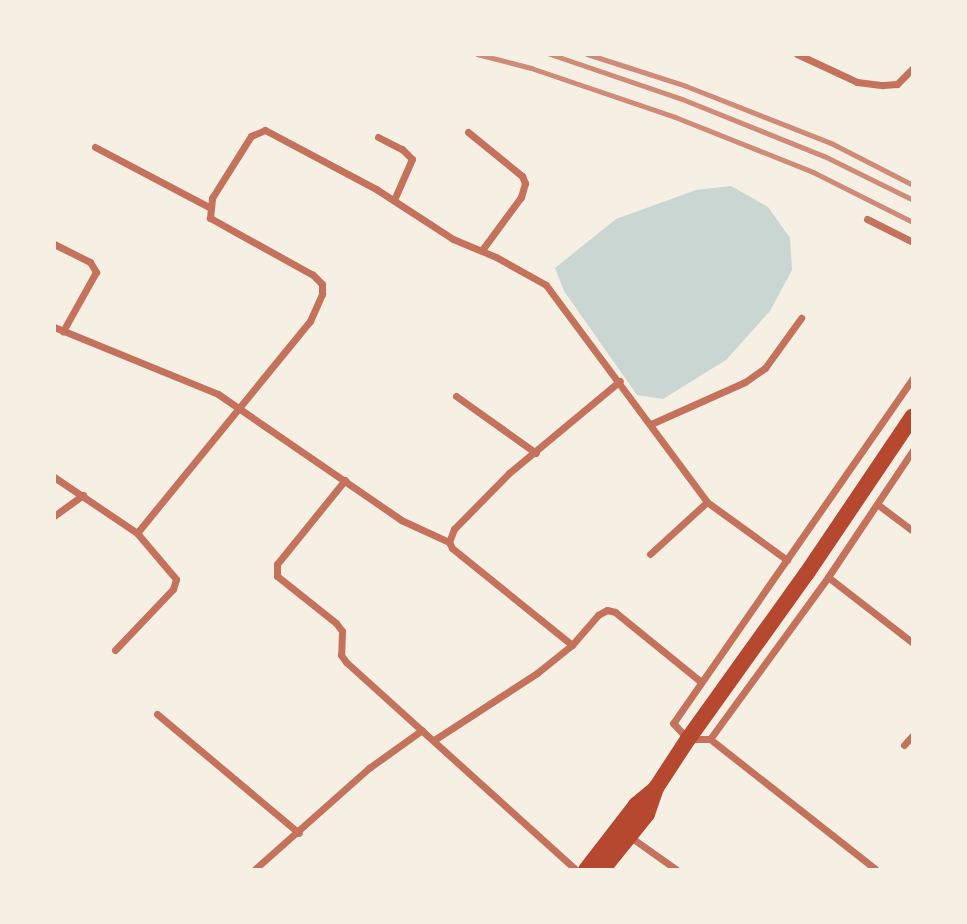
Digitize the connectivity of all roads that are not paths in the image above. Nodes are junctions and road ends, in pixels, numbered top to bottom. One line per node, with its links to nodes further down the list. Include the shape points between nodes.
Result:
1 (797, 54): 2 (street, via 857,82 897,84)
2 (913, 68)
3 (468, 132): 11 (street, via 525,183 521,197)
4 (379, 137): 6 (street, via 412,159)
5 (94, 147): 7 (street)
6 (394, 200): 7 (street, via 265,130 251,136); 11 (street, via 453,239)
7 (209, 207): 18 (street, via 209,218 217,224 322,284 310,321)
8 (867, 219): 9 (street)
9 (913, 242)
10 (54, 244): 14 (street, via 90,262 96,272)
11 (482, 250): 16 (street, via 546,285)
12 (801, 318): 20 (street, via 776,356 755,375)
13 (54, 327): 14 (street)
14 (62, 331): 18 (street, via 198,385)
15 (913, 378): 34 (street)
16 (620, 382): 20 (street); 22 (street)
17 (456, 396): 22 (street)
18 (237, 406): 25 (street); 31 (street)
19 (913, 416): 44 (main road)
20 (651, 424): 27 (street)
21 (913, 450): 23 (street)
22 (536, 453): 32 (street, via 481,501)
23 (909, 461): 28 (street)
24 (54, 477): 26 (street)
25 (345, 480): 32 (street, via 401,520); 41 (street, via 275,570 336,623 342,631 341,655 346,662)
26 (83, 495): 29 (street); 31 (street)
27 (708, 502): 33 (street); 34 (street)
28 (877, 504): 30 (street); 35 (street)
29 (54, 516)
30 (913, 531)
31 (137, 533): 38 (street, via 176,579 173,589)
32 (449, 542): 37 (street)
33 (650, 554)
34 (787, 560): 39 (street)
35 (828, 577): 36 (street); 43 (street)
36 (913, 643)
37 (572, 645): 39 (street, via 598,615 615,612); 45 (street)
38 (115, 650)
39 (701, 682): 44 (street, via 673,723)
40 (157, 714): 48 (street)
41 (422, 730): 45 (street); 48 (street, via 369,768)
42 (913, 735): 46 (street)
43 (710, 738): 44 (street); 50 (street)
44 (688, 739): 47 (main road)
45 (434, 740): 52 (street)
46 (904, 745)
47 (656, 788): 49 (main road, via 647,814); 53 (main road, via 636,805)
48 (299, 833): 51 (street)
49 (629, 836): 54 (main road); 55 (street)
50 (874, 869)
51 (254, 870)
52 (576, 870)
53 (586, 870)
54 (603, 870)
55 (677, 870)

